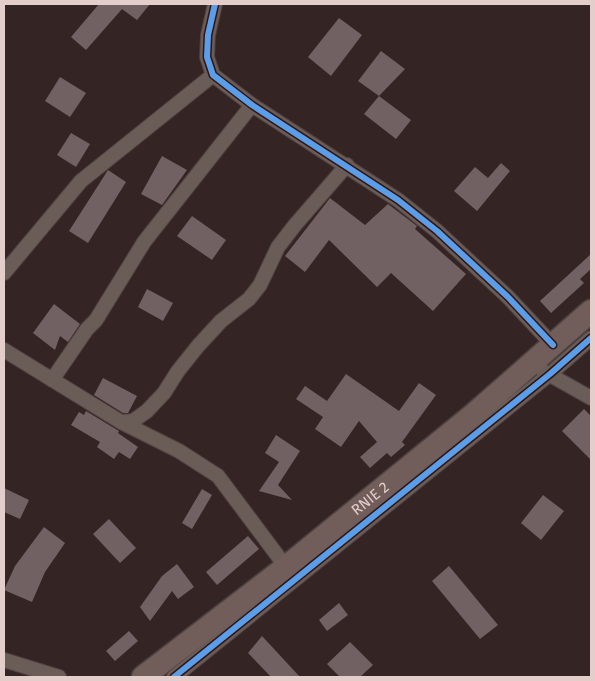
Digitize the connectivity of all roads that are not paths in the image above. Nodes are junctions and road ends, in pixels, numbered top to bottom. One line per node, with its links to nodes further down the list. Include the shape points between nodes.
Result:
1 (215, 4): 2 (street, via 207,57)
2 (213, 75): 3 (street); 5 (street, via 81,181)
3 (252, 105): 4 (street); 11 (street, via 144,242 96,320 78,340)
4 (347, 165): 8 (street, via 437,231 508,297); 13 (street, via 278,247 260,285 249,299 221,321 198,346 147,411 133,421)
5 (4, 272)
6 (591, 311): 8 (highway, RNIE 2 / RNIE 2)
7 (591, 338): 10 (street)
8 (553, 345): 10 (highway, RNIE 2 / RNIE 2)
9 (4, 350): 11 (street)
10 (541, 370): 12 (street); 14 (highway, RNIE 2 / RNIE 2); 18 (street)
11 (52, 380): 13 (street)
12 (591, 398)
13 (121, 422): 14 (street, via 179,451 218,476)
14 (286, 566): 17 (highway, RNIE 2 / RNIE 2)
15 (4, 660): 16 (street)
16 (59, 677)
17 (143, 677)
18 (174, 677)

